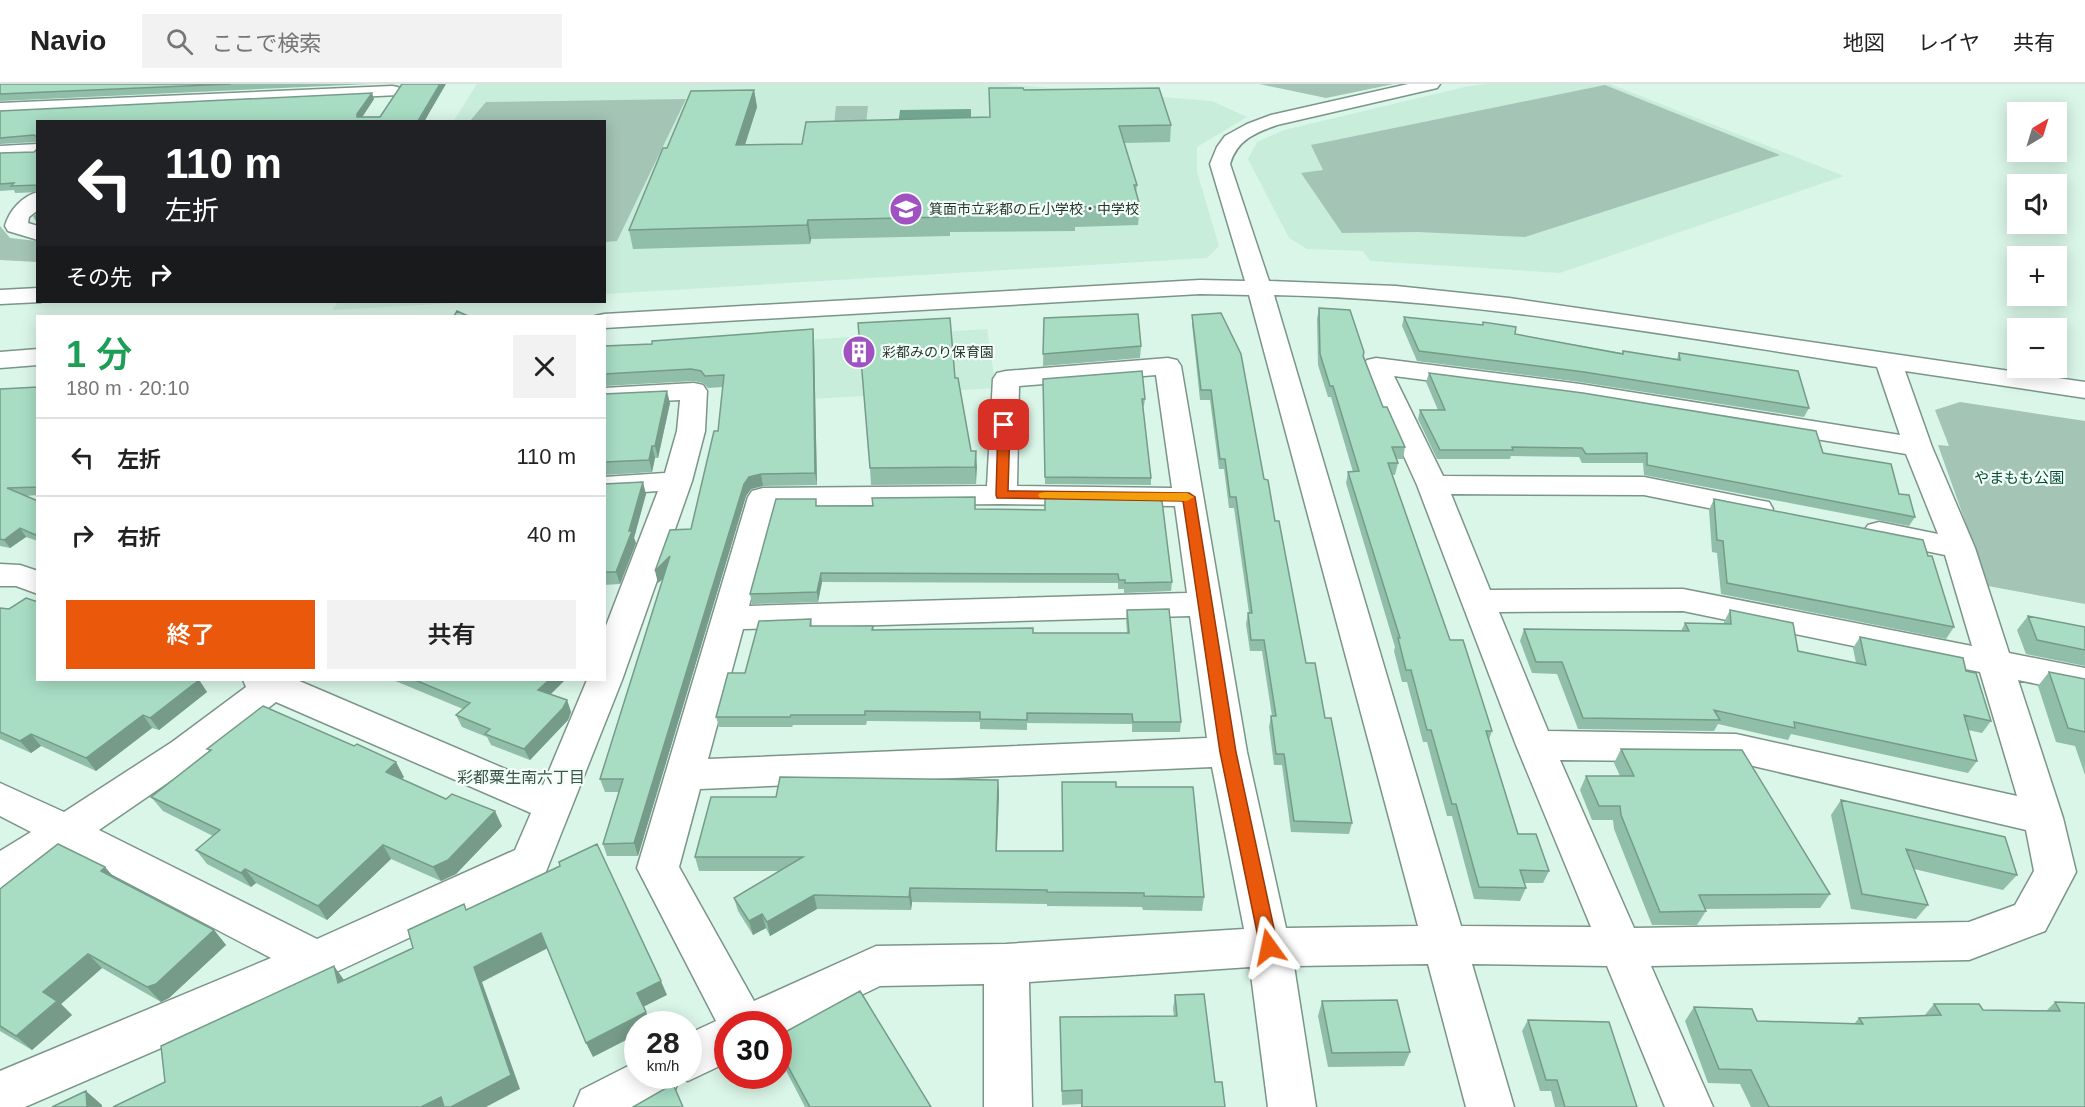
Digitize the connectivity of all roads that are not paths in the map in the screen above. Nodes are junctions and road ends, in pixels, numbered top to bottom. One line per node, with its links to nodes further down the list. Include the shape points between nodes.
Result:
1 (163, 84): 6 (street)
2 (1431, 84): 15 (street, via 1271,121 1235,137 1223,149 1220,164)
3 (395, 88): 6 (street); 7 (street)
4 (20, 91): 5 (street)
5 (0, 100)
6 (143, 103): 8 (street); 9 (street)
7 (381, 106)
8 (0, 109)
9 (124, 120)
10 (36, 150): 11 (street)
11 (0, 152)
12 (36, 200): 13 (street); 14 (street, via 19,215 16,226)
13 (0, 203)
14 (36, 232)
15 (1258, 288): 18 (street, via 1200,287); 21 (street, via 1396,293 1509,305); 50 (street)
16 (36, 295): 17 (street)
17 (0, 297)
18 (606, 321)
19 (36, 357): 20 (street)
20 (0, 360)
21 (1888, 361): 22 (street); 24 (street)
22 (2085, 390)
23 (606, 396): 25 (street, via 694,391 691,431)
24 (1918, 447): 26 (street, via 1564,389 1376,366); 32 (street)
25 (677, 481): 27 (street); 36 (street)
26 (1432, 485): 30 (street, via 1644,486); 33 (street)
27 (606, 486)
28 (1002, 495): 29 (street); 29 (street, via 1006,379 1168,366); 35 (street, via 764,497)
29 (1189, 497): 34 (street)
30 (1784, 514)
31 (1854, 527): 32 (street)
32 (1959, 548): 37 (street)
33 (1477, 601): 37 (street, via 1683,600); 42 (street)
34 (1204, 604): 35 (street); 43 (street)
35 (729, 618): 44 (street)
36 (614, 627): 38 (street)
37 (1992, 661): 41 (street); 47 (street)
38 (606, 669)
39 (271, 681): 46 (street); 48 (street, via 185,752)
40 (603, 681): 46 (street)
41 (2085, 681)
42 (1534, 745): 47 (street, via 1736,748); 52 (street)
43 (1228, 752): 44 (street); 51 (street)
44 (684, 775): 55 (street, via 658,868)
45 (0, 798): 48 (street)
46 (554, 806): 53 (street, via 531,862)
47 (2043, 818): 52 (street, via 2055,872 2030,918 1969,941)
48 (65, 832): 49 (street); 53 (street)
49 (0, 872)
50 (1444, 945): 51 (street); 52 (street); 62 (street)
51 (1269, 947): 54 (street); 61 (street)
52 (1620, 947): 63 (street)
53 (316, 960): 58 (street)
54 (1006, 964): 56 (street, via 876,966); 60 (street)
55 (735, 1011)
56 (781, 1011)
57 (632, 1089): 59 (street)
58 (0, 1094)
59 (598, 1107)
60 (1008, 1107)
61 (1292, 1107)
62 (1490, 1107)
63 (1689, 1107)

